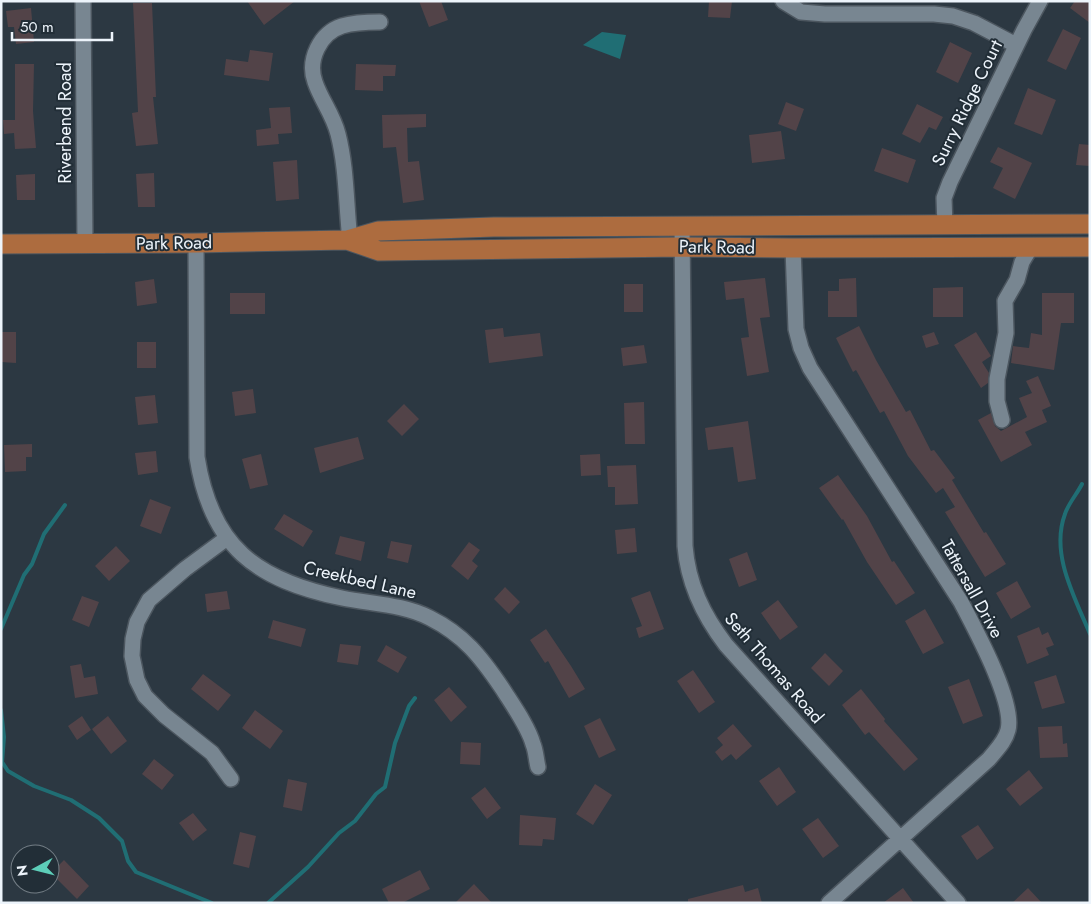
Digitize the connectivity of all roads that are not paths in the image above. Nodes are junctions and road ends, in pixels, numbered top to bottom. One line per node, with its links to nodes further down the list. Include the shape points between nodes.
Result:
1 (83, 1): 12 (street, Riverbend Road)
2 (783, 1): 5 (street, via 801,12 953,16)
3 (1040, 1): 5 (street, Surry Ridge Court)
4 (380, 22): 9 (street, via 362,22 338,28 327,35 313,57 315,82 329,108 339,138 344,165)
5 (1016, 45): 8 (street, Surry Ridge Court, via 950,182 944,198)
6 (1090, 224): 8 (main road, Park Road)
7 (682, 226): 8 (main road, Park Road); 9 (main road, Park Road, via 494,227 378,232); 13 (street, Seth Thomas Road)
8 (945, 226)
9 (347, 240): 10 (main road, Park Road); 13 (main road, Park Road, via 379,251)
10 (196, 243): 12 (main road, Park Road); 18 (street, Creekbed Lane, via 198,457 201,482 209,506)
11 (1, 244): 12 (main road, Park Road)
12 (85, 244)
13 (682, 247): 16 (main road, Park Road); 21 (street, Seth Thomas Road, via 685,546 691,581 703,611 726,645)
14 (1031, 247): 15 (main road, Park Road); 16 (main road, Park Road); 17 (street, via 1006,301 1006,333 997,379 997,401)
15 (1090, 247)
16 (793, 248): 21 (street, Tattersall Drive, via 794,319 810,368 961,602 982,642 1008,710 1008,732 989,759)
17 (1002, 420)
18 (227, 538): 19 (street, Creekbed Lane, via 251,562 280,580 342,598 401,608 450,629 477,652 507,696 533,744); 20 (street, via 149,600 137,622 132,656 137,680 150,702 212,753)
19 (538, 767)
20 (231, 779)
21 (901, 839): 22 (street, Tattersall Drive); 23 (street, Seth Thomas Road)
22 (829, 903)
23 (958, 903)

